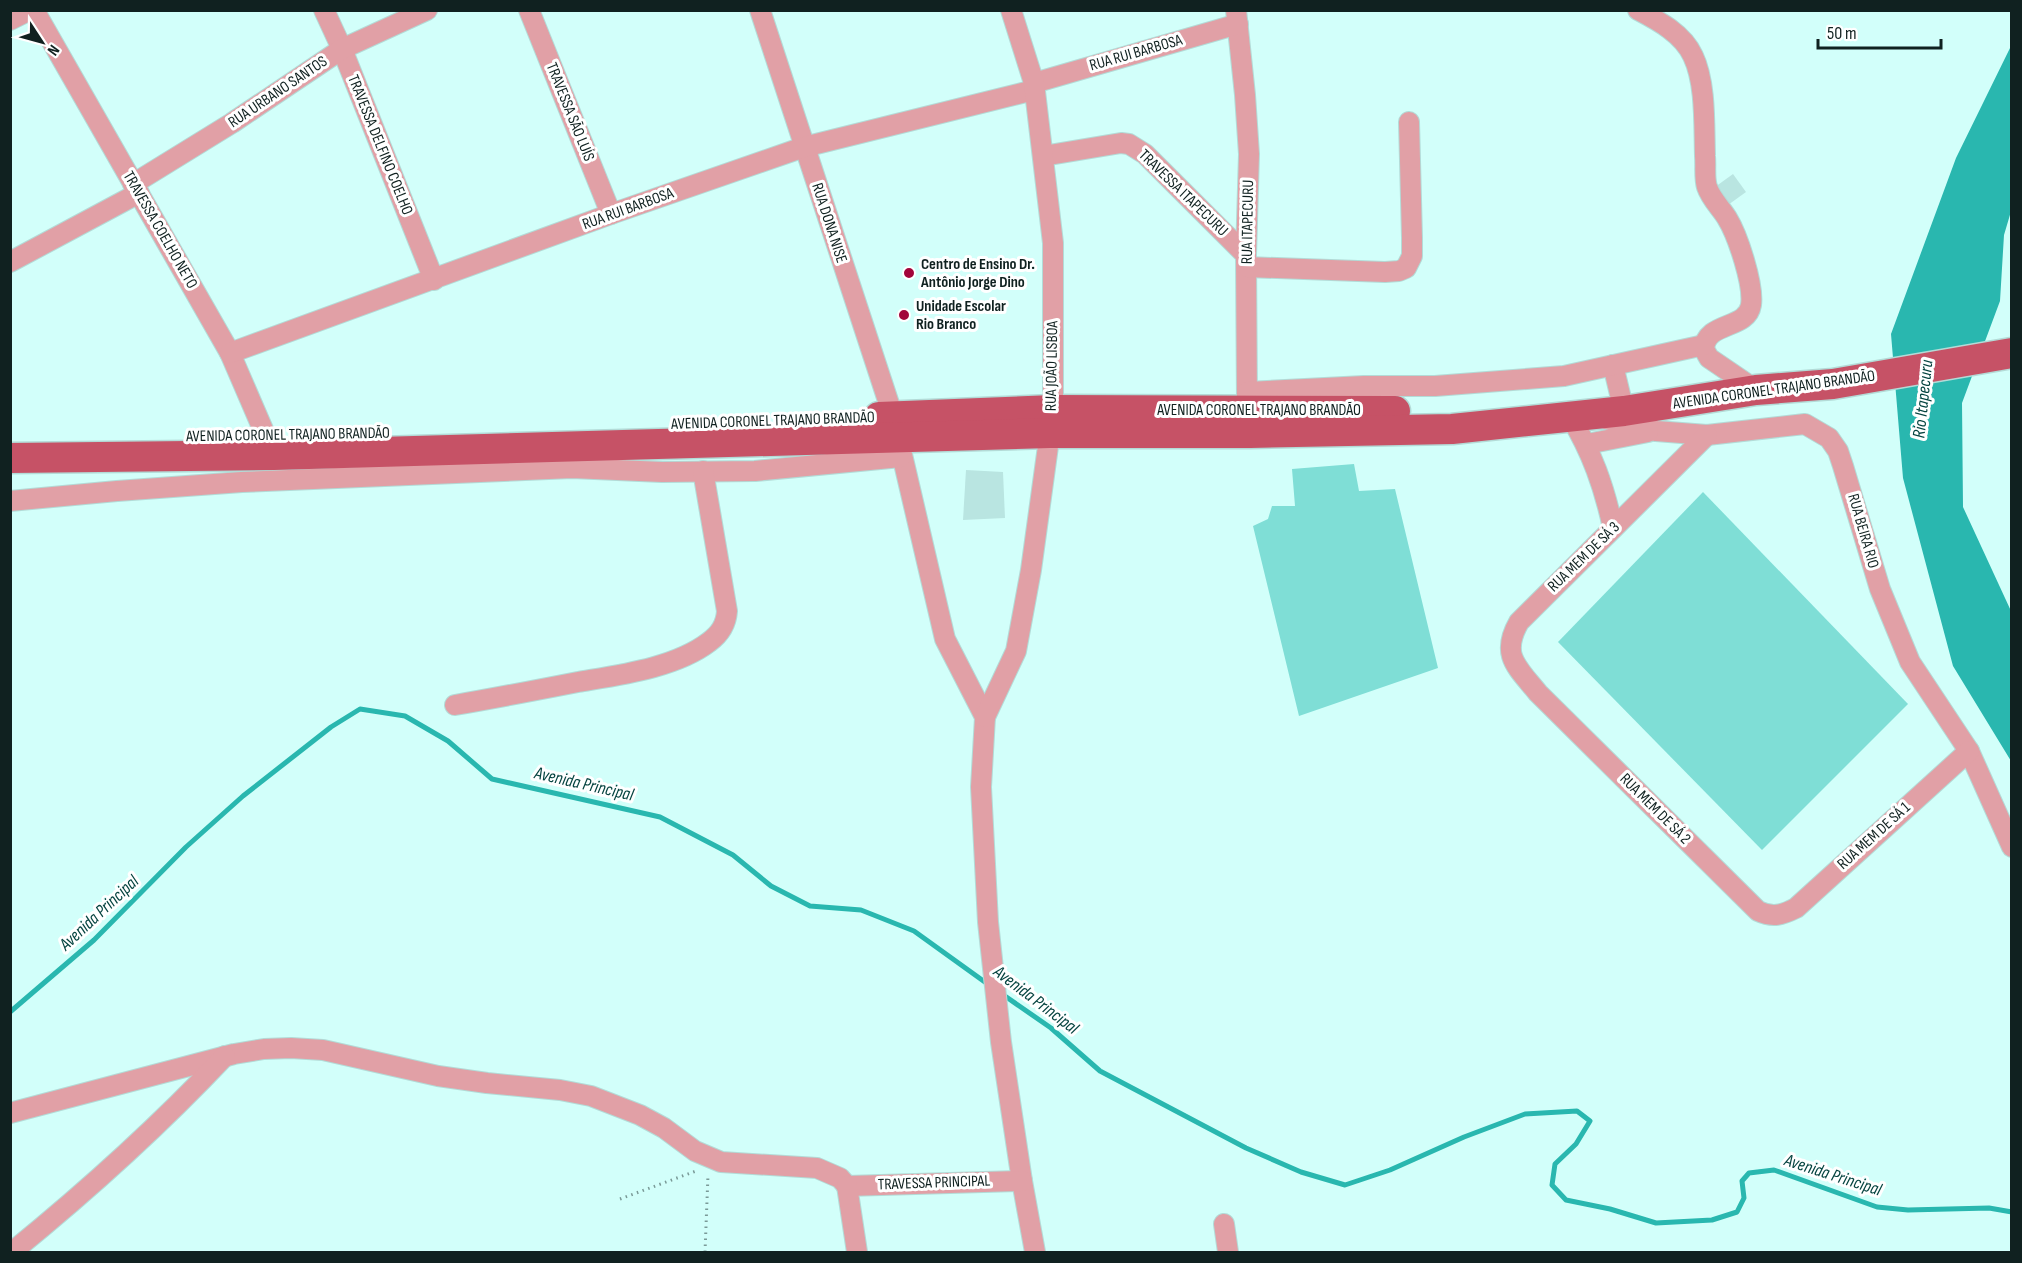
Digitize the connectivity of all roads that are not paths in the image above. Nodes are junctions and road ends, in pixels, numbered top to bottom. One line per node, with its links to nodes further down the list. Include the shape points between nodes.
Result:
1 (32, 10): 9 (street); 15 (street, TRAVESSA COELHO NETO)
2 (324, 10): 10 (street, TRAVESSA DELFINO COELHO)
3 (427, 10): 10 (street, RUA URBANO SANTOS)
4 (529, 10): 16 (street, TRAVESSA SÃO LUÍS)
5 (760, 10): 13 (street, RUA DONA NISE)
6 (1011, 10): 11 (street, RUA JOÃO LISBOA)
7 (1638, 10): 20 (street, via 1683,40 1698,68 1706,186 1734,232 1748,277 1749,311 1740,320 1711,333)
8 (1237, 17): 11 (street, RUA RUI BARBOSA); 17 (street, RUA ITAPECURU, via 1249,154)
9 (10, 20)
10 (342, 49): 15 (street, RUA URBANO SANTOS); 19 (street, TRAVESSA DELFINO COELHO)
11 (1034, 86): 13 (street, RUA RUI BARBOSA); 14 (street, RUA JOÃO LISBOA)
12 (1409, 122): 17 (street, via 1412,256 1406,268 1385,272)
13 (804, 147): 16 (street, RUA RUI BARBOSA); 31 (street, RUA DONA NISE)
14 (1043, 156): 17 (street, TRAVESSA ITAPECURU, via 1129,144 1144,154); 28 (street, RUA JOÃO LISBOA, via 1053,243)
15 (136, 189): 18 (street, RUA URBANO SANTOS); 21 (street, TRAVESSA COELHO NETO)
16 (611, 214): 19 (street, RUA RUI BARBOSA)
17 (1246, 261): 26 (street, RUA ITAPECURU)
18 (10, 262)
19 (434, 280): 21 (street, RUA RUI BARBOSA)
20 (1704, 345): 23 (street); 24 (street, via 1709,358)
21 (230, 353): 34 (street, TRAVESSA COELHO NETO)
22 (2012, 353): 24 (main road, AVENIDA CORONEL TRAJANO BRANDÃO, via 1833,384)
23 (1613, 365): 25 (street); 26 (street, via 1564,376 1507,381 1364,386)
24 (1756, 390): 25 (main road, AVENIDA CORONEL TRAJANO BRANDÃO)
25 (1624, 411): 27 (main road, AVENIDA CORONEL TRAJANO BRANDÃO)
26 (1248, 412): 27 (main road, AVENIDA CORONEL TRAJANO BRANDÃO, via 1494,411 1536,419); 28 (main road, AVENIDA CORONEL TRAJANO BRANDÃO)
27 (1576, 415): 29 (street, RUA BEIRA RIO); 33 (street)
28 (1052, 422): 31 (main road, AVENIDA CORONEL TRAJANO BRANDÃO); 41 (street, RUA JOÃO LISBOA, via 1016,651)
29 (1656, 430): 30 (street, RUA BEIRA RIO); 33 (street)
30 (1707, 435): 38 (street, RUA MEM DE SÁ 3); 42 (street, RUA BEIRA RIO, via 1805,424 1829,438 1844,466 1880,589 1910,662)
31 (897, 436): 34 (main road, AVENIDA CORONEL TRAJANO BRANDÃO, via 479,433); 36 (street, AVENIDA CORONEL TRAJANO BRANDÃO, via 755,471); 41 (street, via 945,639)
32 (10, 440): 34 (main road, AVENIDA CORONEL TRAJANO BRANDÃO)
33 (1587, 444): 38 (street)
34 (270, 445): 35 (main road, AVENIDA CORONEL TRAJANO BRANDÃO)
35 (10, 458)
36 (703, 471): 37 (street, AVENIDA CORONEL TRAJANO BRANDÃO, via 572,468 242,482); 40 (street, via 727,611 727,620 716,636 689,653 627,673)
37 (10, 501)
38 (1613, 528): 39 (street, RUA MEM DE SÁ 3, via 1514,631 1509,646 1512,659)
39 (1538, 693): 44 (street, RUA MEM DE SÁ 2, via 1758,911)
40 (455, 705)
41 (985, 717): 47 (street, via 982,830 997,1002)
42 (1969, 751): 43 (street, RUA BEIRA RIO); 44 (street, RUA MEM DE SÁ 1, via 1796,908)
43 (2012, 847)
44 (1777, 916)
45 (225, 1056): 46 (street); 48 (street, via 264,1049 323,1050 438,1076 560,1089 640,1115 714,1165 818,1168 840,1178); 50 (street, via 112,1168)
46 (10, 1113)
47 (1022, 1181): 48 (street, TRAVESSA PRINCIPAL); 52 (street)
48 (847, 1186): 51 (street)
49 (1224, 1224): 53 (street)
50 (12, 1252)
51 (857, 1252)
52 (1035, 1252)
53 (1228, 1252)

